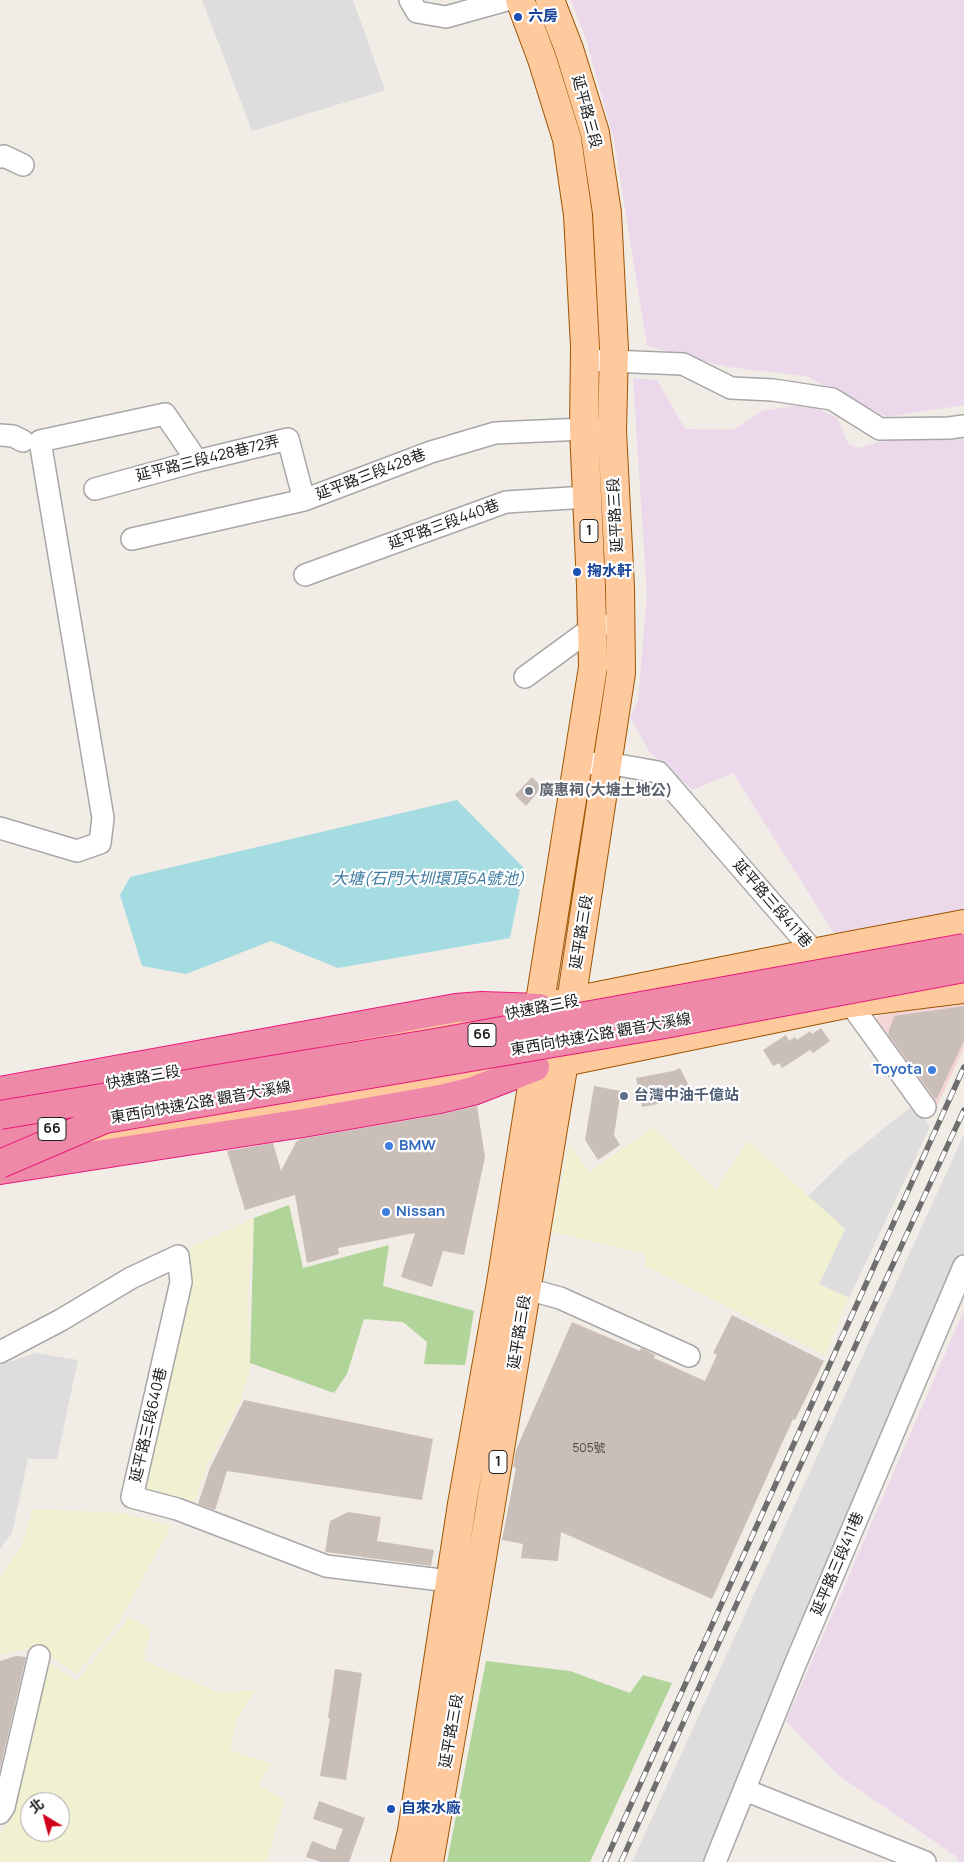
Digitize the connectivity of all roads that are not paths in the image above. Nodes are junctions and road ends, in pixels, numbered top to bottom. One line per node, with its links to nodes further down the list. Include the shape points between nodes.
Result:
1 (410, 0): 2 (street, via 417,12 446,17)
2 (507, 0)
3 (520, 0): 7 (main road, 延平路三段 / 1, via 567,139 578,214)
4 (550, 0): 8 (main road, 延平路三段 / 1, via 595,133 607,214)
5 (0, 157): 6 (street)
6 (23, 165)
7 (585, 360): 8 (street); 10 (main road, 延平路三段 / 1)
8 (613, 360): 9 (street, via 682,364 731,388 773,390 832,399 880,429); 11 (main road, 延平路三段 / 1)
9 (964, 426)
10 (584, 429): 11 (street, 延平路三段428巷); 16 (main road, 延平路三段 / 1); 17 (street, 延平路三段428巷, via 496,433 431,452)
11 (612, 432): 20 (main road, 延平路三段 / 1)
12 (0, 434): 13 (street)
13 (31, 441): 14 (street, via 165,414); 25 (street, via 103,818 100,843 77,851)
14 (197, 461): 15 (street, 延平路三段428巷72弄); 17 (street, 延平路三段428巷72弄, via 288,439)
15 (95, 489)
16 (587, 497): 19 (street, 延平路三段440巷, via 506,502); 21 (main road, 延平路三段 / 1)
17 (304, 500): 18 (street, 延平路三段428巷)
18 (132, 539)
19 (305, 575)
20 (620, 621): 21 (street); 23 (main road, 延平路三段 / 1, via 621,673)
21 (592, 628): 22 (street); 24 (main road, 延平路三段 / 1, via 593,667)
22 (525, 677)
23 (607, 763): 24 (street, 延平路三段411巷); 28 (street, 延平路三段411巷, via 658,772); 32 (main road, 延平路三段 / 1)
24 (578, 764): 34 (main road, 延平路三段 / 1)
25 (0, 828)
26 (964, 924): 28 (main road, 快速路三段 / 66)
27 (964, 948): 41 (highway, 東西向快速公路 觀音大溪線 / 66, bridge, via 436,1043)
28 (815, 952): 30 (main road, 快速路三段 / 66); 33 (street, 延平路三段411巷)
29 (964, 968): 42 (highway, 東西向快速公路 觀音大溪線 / 66, bridge, via 665,1024)
30 (715, 973): 32 (main road, 快速路三段 / 66); 35 (street)
31 (964, 989): 33 (main road, 66)
32 (571, 1002): 34 (main road, 快速路三段 / 66); 36 (main road, 延平路三段 / 1)
33 (850, 1003): 35 (main road, 66); 40 (street, 延平路三段411巷)
34 (539, 1008): 37 (main road, 延平路三段 / 1); 38 (highway, via 456,1008); 39 (main road, 快速路三段 / 66)
35 (718, 1030): 36 (main road, 66)
36 (564, 1062): 37 (main road, 66); 49 (main road, 延平路三段 / 1)
37 (535, 1067): 44 (main road, 66); 46 (highway, via 473,1091 440,1099); 48 (main road, 延平路三段 / 1)
38 (0, 1091)
39 (0, 1102)
40 (925, 1107)
41 (0, 1115)
42 (105, 1120): 43 (highway, 東西向快速公路 觀音大溪線 / 66, bridge); 45 (highway, bridge)
43 (0, 1139)
44 (0, 1156)
45 (0, 1164)
46 (0, 1170)
47 (964, 1266): 56 (street, 延平路三段411巷)
48 (501, 1283): 49 (main road); 52 (main road, 延平路三段 / 1)
49 (527, 1289): 51 (street, via 560,1298); 53 (main road, 延平路三段 / 1)
50 (0, 1352): 54 (street, 延平路三段640巷, via 131,1278 178,1256 181,1282 132,1497 177,1509 326,1566)
51 (689, 1356)
52 (462, 1504): 53 (main road); 54 (main road, 延平路三段 / 1)
53 (490, 1510): 59 (main road, 延平路三段 / 1)
54 (449, 1581): 58 (main road, 延平路三段 / 1)
55 (39, 1656): 57 (street)
56 (745, 1790): 60 (street, 延平路三段411巷); 61 (street)
57 (0, 1813)
58 (405, 1862)
59 (429, 1862)
60 (715, 1862)
61 (925, 1862)

